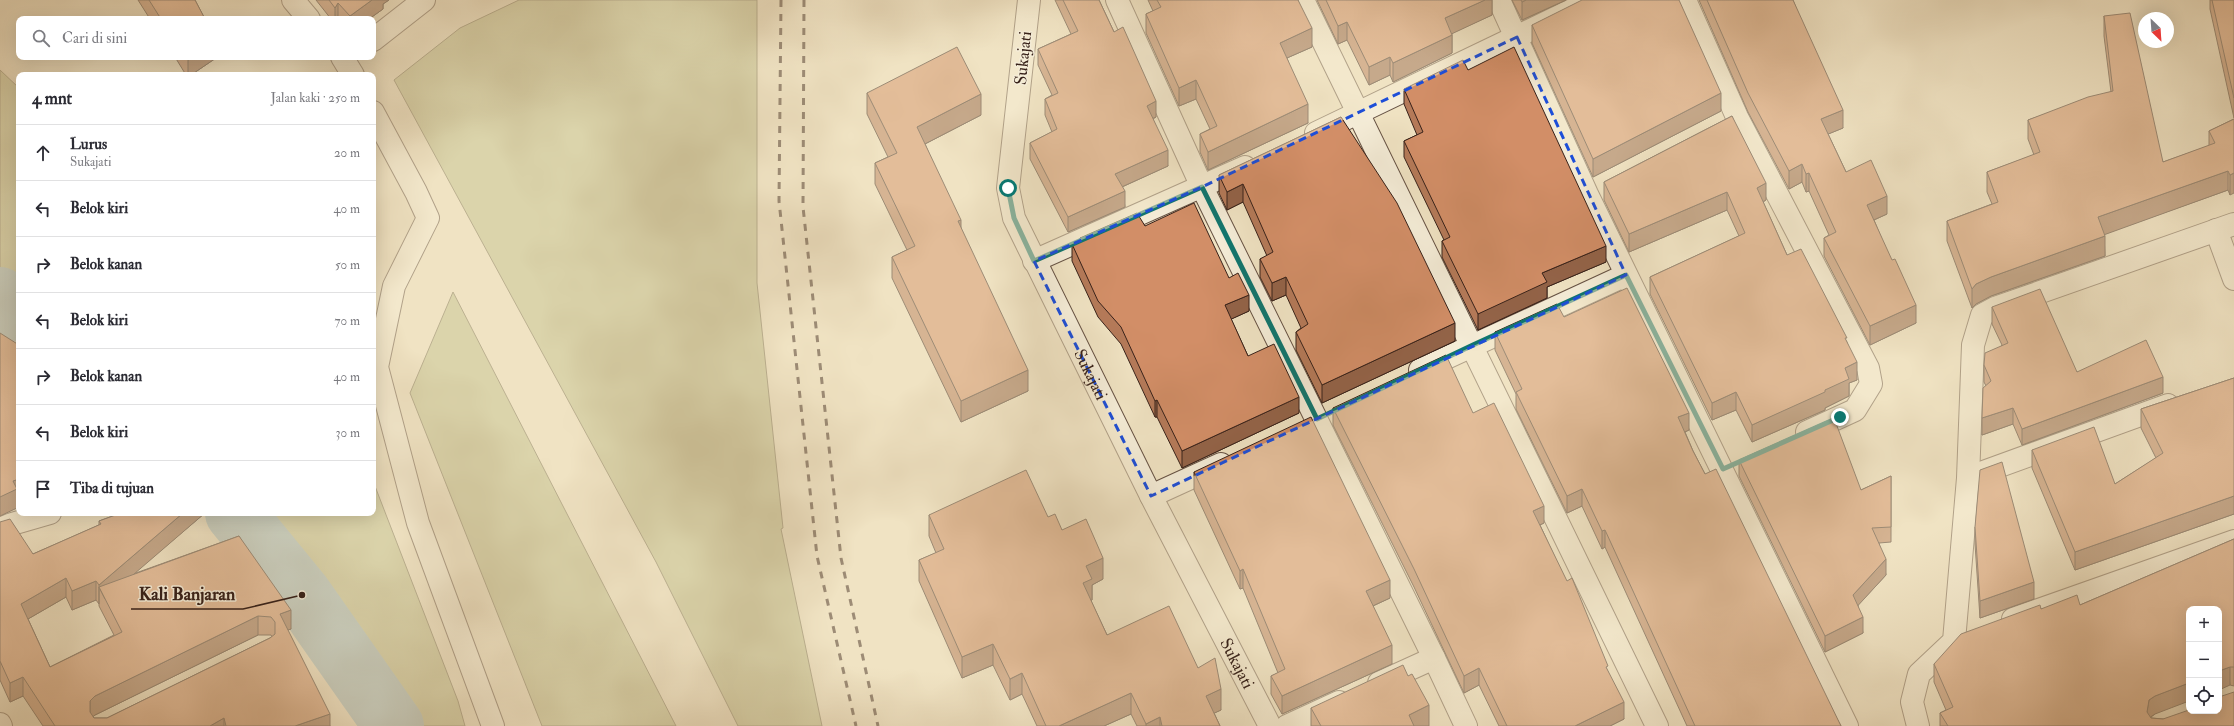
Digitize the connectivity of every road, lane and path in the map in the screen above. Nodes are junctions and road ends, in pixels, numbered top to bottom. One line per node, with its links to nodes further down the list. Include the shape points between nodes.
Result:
1 (293, 0): 9 (street)
2 (424, 0): 11 (street)
3 (1029, 0): 22 (street, Sukajati, via 1008,188 1014,218)
4 (1117, 0): 19 (street)
5 (1303, 0): 12 (street)
6 (1499, 0): 10 (street)
7 (1593, 0): 10 (street)
8 (1685, 0): 13 (street)
9 (307, 16)
10 (1517, 37): 12 (street); 20 (street)
11 (376, 38)
12 (1359, 113): 16 (street); 25 (street)
13 (1737, 117): 15 (street); 30 (street, via 1868,368 1871,384 1855,410)
14 (376, 118): 39 (street, via 428,218 394,286 377,367 418,523)
15 (1717, 128)
16 (1295, 143)
17 (1266, 157): 19 (street)
18 (1607, 183): 20 (street)
19 (1202, 187): 22 (street); 28 (street)
20 (1587, 194): 23 (street)
21 (2225, 227): 24 (street); 32 (street, via 1995,308 1982,316 1973,345)
22 (1034, 261): 33 (street, Sukajati)
23 (1626, 275): 25 (street); 44 (street, via 1730,466)
24 (2234, 279)
25 (1473, 345): 26 (street); 43 (street)
26 (1402, 379)
27 (2184, 399): 32 (street)
28 (1324, 416): 29 (street); 38 (street)
29 (1296, 429)
30 (1789, 440)
31 (1238, 456): 33 (street)
32 (1968, 478): 37 (street)
33 (1151, 496): 40 (street, Sukajati)
34 (40, 516): 35 (street)
35 (0, 529)
36 (2234, 541): 37 (street)
37 (1954, 641): 45 (street, via 1919,674 1912,702)
38 (1434, 658): 41 (street); 42 (street)
39 (492, 726)
40 (1270, 726)
41 (1287, 726)
42 (1466, 726)
43 (1657, 726)
44 (1847, 726)
45 (1918, 726)

